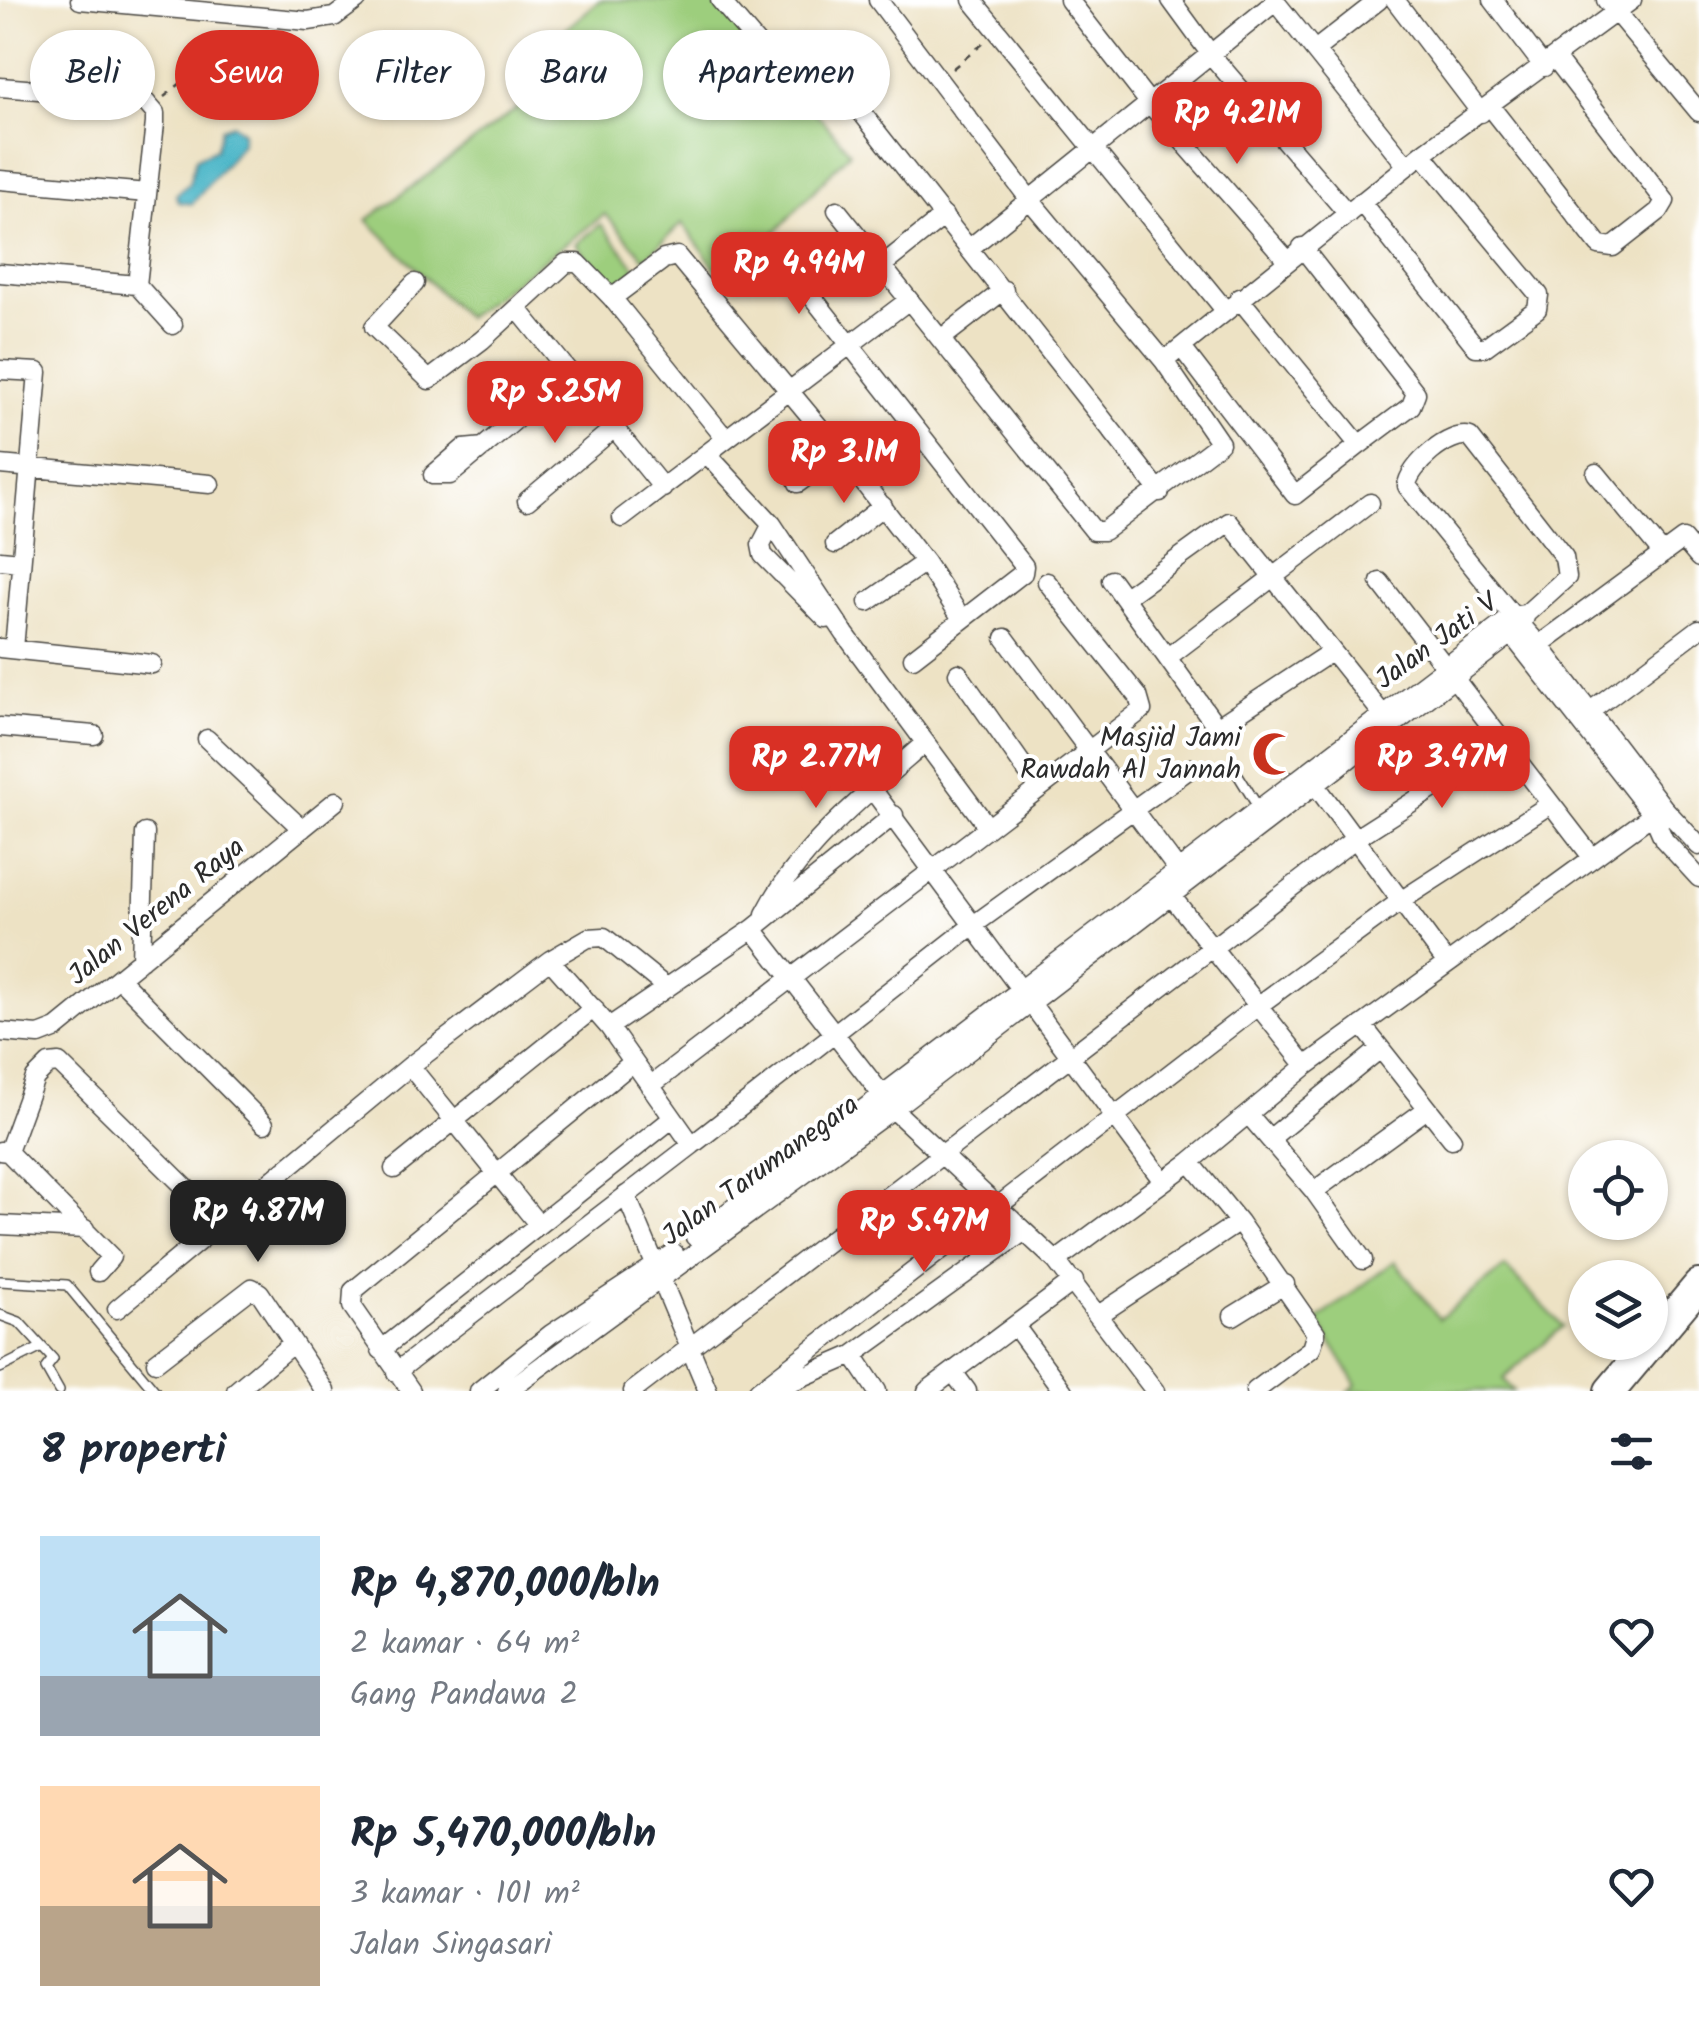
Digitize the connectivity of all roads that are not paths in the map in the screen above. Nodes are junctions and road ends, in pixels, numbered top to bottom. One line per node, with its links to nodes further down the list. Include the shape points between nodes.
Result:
1 (80, 0): 12 (street)
2 (357, 0): 12 (street, via 334,17 308,21)
3 (720, 0): 15 (street)
4 (878, 0): 29 (street)
5 (972, 0): 24 (street)
6 (1069, 0): 20 (street)
7 (1170, 0): 17 (street)
8 (1379, 0): 16 (street)
9 (1395, 0): 21 (street)
10 (1494, 0): 18 (street)
11 (1632, 0): 14 (street)
12 (93, 1)
13 (1275, 1): 16 (street); 17 (street)
14 (1611, 6): 18 (street); 22 (street)
15 (745, 30)
16 (1315, 50): 26 (street)
17 (1212, 56): 20 (street); 30 (street)
18 (1550, 63): 21 (street); 21 (street, via 1665,201 1613,247 1599,244)
19 (0, 87): 28 (street, via 146,102 155,124)
20 (1151, 105): 24 (street); 35 (street)
21 (1486, 110): 25 (street)
22 (1699, 112)
23 (868, 120): 32 (street)
24 (1093, 150): 29 (street); 44 (street)
25 (1422, 154): 26 (street); 30 (street, via 1539,295 1537,309 1476,347)
26 (1407, 166): 30 (street)
27 (0, 180): 28 (street)
28 (147, 193): 40 (street)
29 (1030, 200): 33 (street); 50 (street)
30 (1354, 208): 34 (street)
31 (837, 210): 37 (street)
32 (944, 216): 33 (street); 37 (street)
33 (971, 247): 41 (street)
34 (1302, 247): 35 (street); 58 (street, via 1416,392 1411,406)
35 (1287, 260): 44 (street)
36 (784, 261): 48 (street)
37 (884, 264): 43 (street)
38 (0, 273): 40 (street)
39 (415, 284): 45 (street, via 374,327 429,380)
40 (137, 286): 46 (street)
41 (1004, 290): 47 (street); 68 (street)
42 (612, 298): 45 (street, via 573,261); 53 (street, via 664,258 677,256); 56 (street)
43 (910, 300): 47 (street); 48 (street)
44 (1232, 304): 49 (street); 58 (street)
45 (517, 308): 52 (street)
46 (174, 325)
47 (942, 338): 68 (street, via 1094,530 1104,532)
48 (850, 343): 53 (street); 87 (street, via 1024,566)
49 (1182, 348): 50 (street); 54 (street)
50 (1164, 361): 57 (street)
51 (0, 370): 63 (street, via 38,372)
52 (571, 373): 55 (street); 59 (street)
53 (788, 390): 56 (street); 60 (street)
54 (1241, 428): 57 (street); 58 (street, via 1295,495)
55 (613, 429): 67 (street); 69 (street)
56 (724, 438): 61 (street)
57 (1220, 443): 68 (street)
58 (1359, 445)
59 (484, 447)
60 (840, 452): 66 (street); 71 (street)
61 (707, 454): 67 (street); 104 (street, via 772,524)
62 (0, 465): 63 (street)
63 (28, 468): 65 (street); 79 (street)
64 (1596, 473): 76 (street)
65 (210, 484)
66 (798, 484)
67 (663, 488): 72 (street)
68 (1160, 492)
69 (527, 500)
70 (1370, 502): 81 (street)
71 (882, 506): 75 (street); 80 (street)
72 (622, 518)
73 (1699, 526): 74 (street)
74 (1683, 539): 76 (street); 77 (street)
75 (835, 544)
76 (1662, 554): 91 (street)
77 (1699, 558)
78 (0, 560): 79 (street)
79 (21, 562): 92 (street)
80 (925, 562): 86 (street); 87 (street)
81 (1276, 577): 85 (street, via 1229,522); 93 (street); 94 (street)
82 (1111, 580): 85 (street)
83 (1047, 582): 106 (street, via 1142,704)
84 (1380, 582): 98 (street)
85 (1125, 597): 94 (street)
86 (868, 602)
87 (962, 620): 95 (street)
88 (1518, 623): 88 (street, Jalan Jati V, via 1570,570 1462,434 1408,475 1407,486); 91 (street); 98 (street, Jalan Jati V); 99 (street)
89 (1699, 629): 99 (street)
90 (1006, 638): 106 (street)
91 (1540, 645): 99 (street)
92 (7, 648): 96 (street)
93 (1331, 652): 94 (street, via 1224,727 1217,727); 100 (street)
94 (1168, 656)
95 (913, 658)
96 (152, 664)
97 (958, 673): 110 (street)
98 (1452, 673): 100 (street, Jalan Jati V); 105 (street)
99 (1584, 716): 116 (street)
100 (1387, 720): 109 (street, Jalan Jati V)
101 (0, 727): 102 (street)
102 (94, 735)
103 (207, 739): 119 (street)
104 (924, 744): 111 (street); 118 (street)
105 (1503, 744): 113 (street); 121 (street)
106 (1092, 750): 110 (street); 114 (street)
107 (1232, 764): 115 (lane)
108 (1191, 768): 114 (street)
109 (1311, 778): 115 (street); 121 (street); 125 (street)
110 (1038, 787): 118 (street)
111 (872, 789): 117 (street); 129 (street, via 796,868)
112 (336, 801): 119 (street, Jalan Verena Raya)
113 (1549, 805): 123 (street); 128 (street)
114 (1133, 807): 125 (street); 130 (street)
115 (1258, 807): 125 (street)
116 (1658, 811): 122 (street); 123 (street); 126 (street, via 1664,840)
117 (894, 815): 124 (street); 129 (street)
118 (987, 826): 124 (street)
119 (302, 829): 132 (street, Jalan Verena Raya)
120 (146, 832): 132 (street)
121 (1356, 838): 128 (street); 131 (street)
122 (1699, 846)
123 (1592, 857): 134 (street)
124 (933, 869): 130 (street); 135 (street)
125 (1183, 878): 127 (street, Jalan Tarumanegara)
126 (1699, 878)
127 (1167, 890): 131 (street); 138 (street, Jalan Tarumanegara)
128 (1402, 900): 134 (street); 139 (street)
129 (757, 925): 135 (street); 137 (street)
130 (972, 926): 138 (street); 143 (street)
131 (1215, 950): 139 (street); 147 (street)
132 (141, 960): 136 (street, Jalan Verena Raya)
133 (550, 960): 137 (street, via 604,936); 140 (street); 150 (street)
134 (1446, 962): 141 (street)
135 (790, 977): 143 (street); 152 (street)
136 (119, 978): 145 (street, Jalan Verena Raya); 159 (street)
137 (666, 988): 142 (street)
138 (1029, 997): 147 (street); 153 (street, Jalan Tarumanegara)
139 (1258, 1005): 151 (street); 158 (street)
140 (594, 1008): 142 (street); 157 (street)
141 (1362, 1025): 146 (street); 151 (street)
142 (609, 1027): 148 (street)
143 (833, 1030): 153 (street); 162 (street)
144 (0, 1032): 145 (street)
145 (44, 1034): 149 (street)
146 (1380, 1049): 154 (street); 160 (street)
147 (1071, 1056): 158 (street); 164 (street)
148 (632, 1062): 152 (street); 167 (street)
149 (54, 1063): 163 (street, via 36,1078); 170 (street)
150 (410, 1066): 157 (street); 188 (street)
151 (1306, 1066): 155 (street)
152 (650, 1086): 156 (street)
153 (888, 1102): 164 (street); 181 (street, Jalan Tarumanegara)
154 (1427, 1110): 161 (street); 169 (street)
155 (1248, 1114): 160 (street); 165 (street)
156 (673, 1118): 162 (street); 175 (street)
157 (454, 1119): 166 (street); 167 (street)
158 (1116, 1119): 168 (street); 172 (street)
159 (264, 1124)
160 (1272, 1137): 169 (street)
161 (1452, 1139)
162 (692, 1144): 171 (street)
163 (4, 1152): 176 (street)
164 (944, 1156): 172 (street); 196 (street)
165 (1190, 1162): 168 (street); 173 (street)
166 (394, 1169)
167 (498, 1172): 175 (street); 195 (street, via 353,1291 352,1306)
168 (1162, 1180): 180 (street)
169 (1314, 1191): 179 (street)
170 (190, 1192)
171 (626, 1195): 181 (street); 201 (street)
172 (997, 1208): 177 (street); 213 (street)
173 (1239, 1222): 185 (street); 189 (street)
174 (0, 1224): 176 (street)
175 (538, 1224): 195 (street)
176 (85, 1229): 182 (street, via 111,1257)
177 (1022, 1232): 180 (street); 197 (street)
178 (1699, 1259): 187 (highway)
179 (1363, 1260)
180 (1056, 1261): 183 (street)
181 (659, 1271): 196 (street); 209 (street, via 551,1334); 210 (street)
182 (98, 1272)
183 (1074, 1281): 189 (street); 192 (street)
184 (0, 1282): 205 (lane, via 67,1285)
185 (1285, 1284): 191 (street); 219 (street, via 1317,1343)
186 (1699, 1285): 221 (highway)
187 (1668, 1296)
188 (117, 1309)
189 (1100, 1314): 203 (street)
190 (0, 1315): 194 (lane, via 19,1322)
191 (1234, 1316)
192 (1016, 1326): 202 (street); 218 (street)
193 (293, 1343): 199 (street, via 252,1288); 206 (street); 207 (street)
194 (42, 1348): 200 (lane); 204 (lane, via 54,1360 46,1368)
195 (381, 1350): 201 (street)
196 (689, 1350): 211 (street); 212 (street)
197 (853, 1355): 214 (street); 215 (street)
198 (1615, 1360): 220 (highway)
199 (156, 1362)
200 (0, 1368)
201 (396, 1372): 208 (street)
202 (953, 1372): 216 (street); 217 (street)
203 (1146, 1388)
204 (59, 1391)
205 (155, 1391)
206 (236, 1391)
207 (325, 1391)
208 (411, 1391)
209 (479, 1391)
210 (507, 1391)
211 (633, 1391)
212 (708, 1391)
213 (758, 1391)
214 (770, 1391)
215 (876, 1391)
216 (927, 1391)
217 (967, 1391)
218 (1063, 1391)
219 (1255, 1391)
220 (1589, 1391)
221 (1610, 1391)

